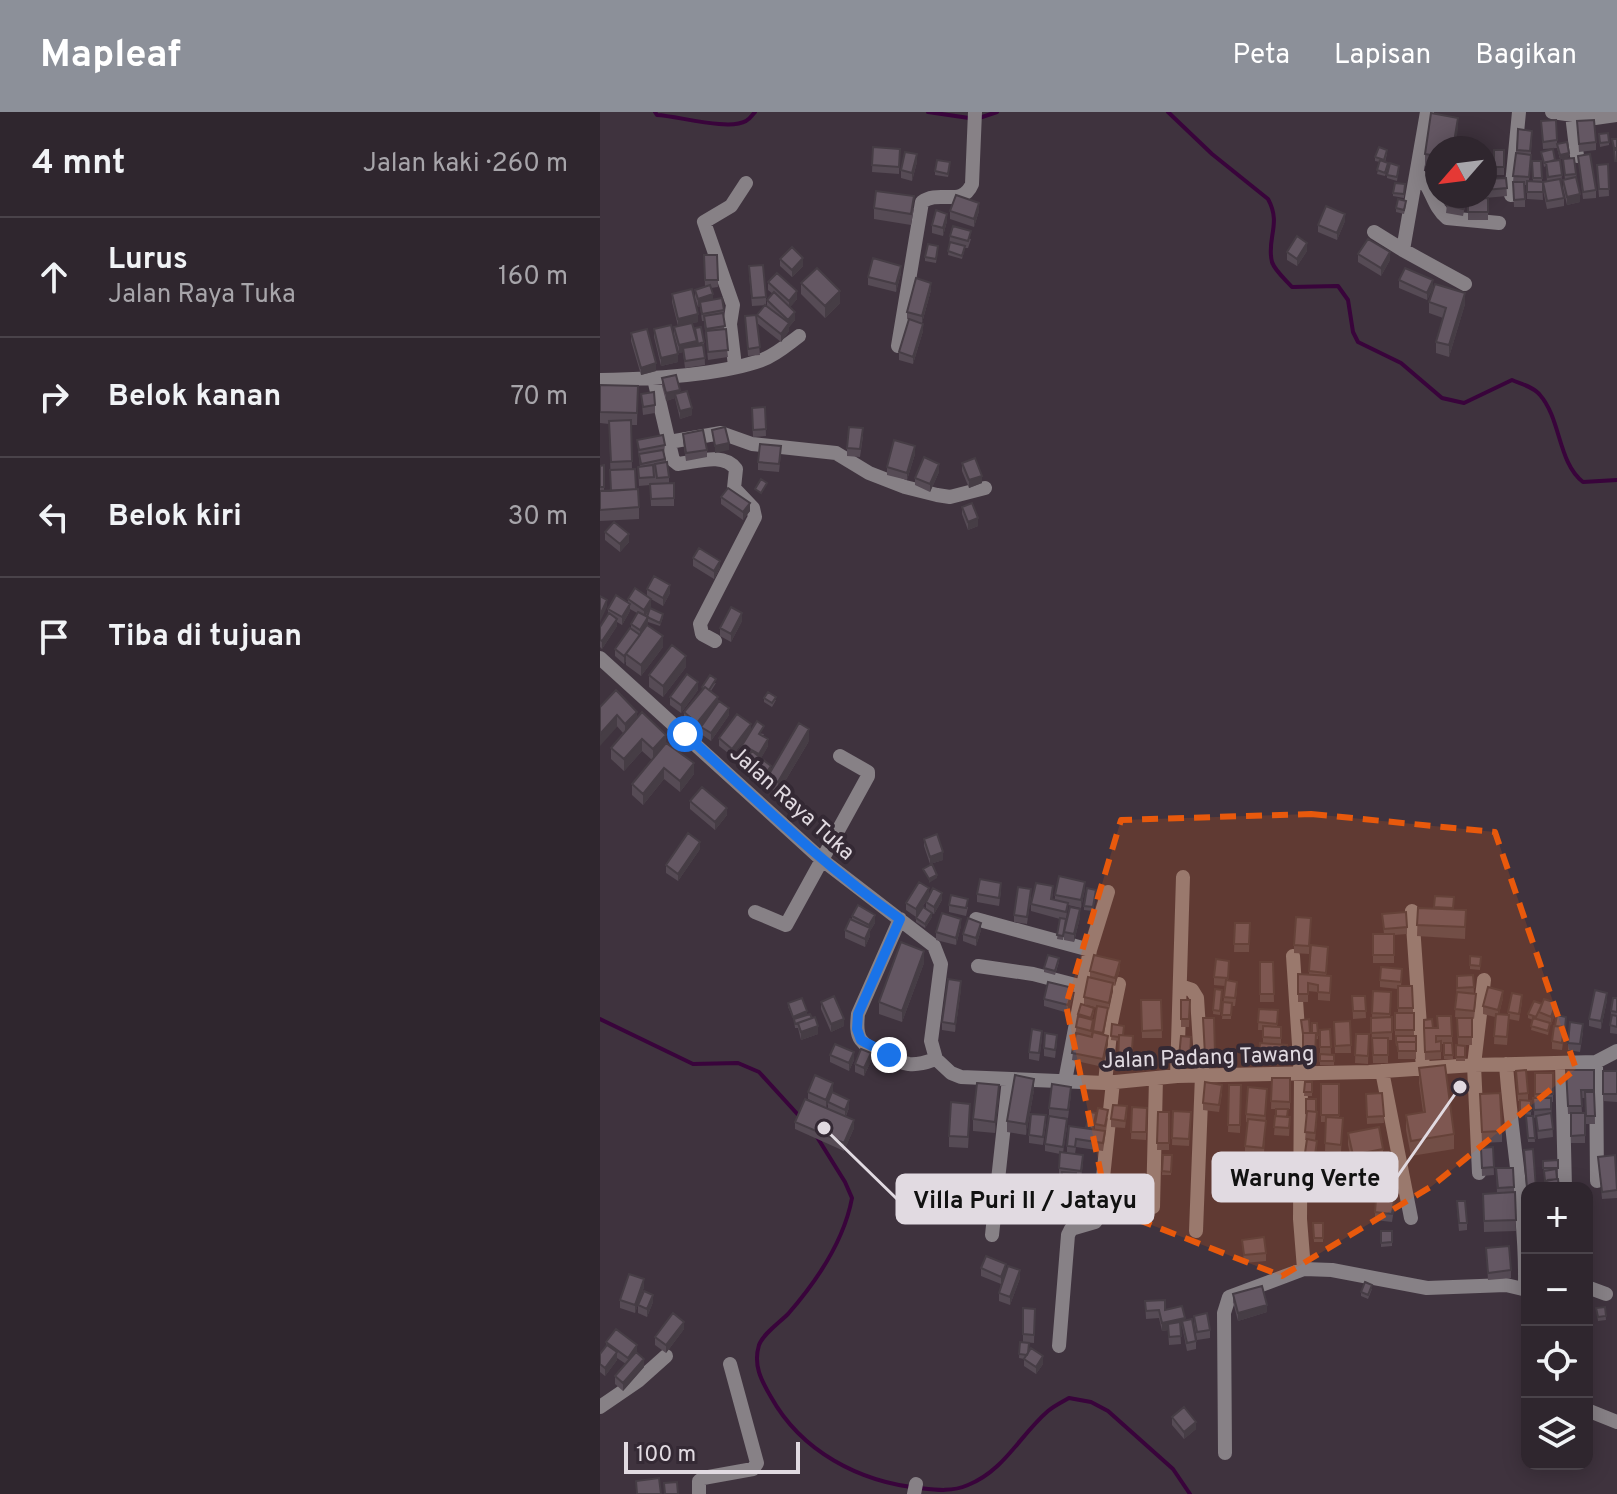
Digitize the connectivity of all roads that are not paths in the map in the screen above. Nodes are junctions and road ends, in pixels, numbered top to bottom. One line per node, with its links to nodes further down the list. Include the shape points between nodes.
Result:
1 (975, 112): 16 (street, via 968,192 922,202)
2 (1427, 112): 8 (street)
3 (1519, 112): 10 (street)
4 (1552, 112): 5 (street)
5 (1575, 115): 6 (street); 7 (street)
6 (1617, 115)
7 (1577, 156)
8 (1417, 173): 11 (street, via 1447,218); 13 (street)
9 (746, 183): 17 (street, via 731,206 704,222 733,305)
10 (1511, 195)
11 (1499, 223)
12 (1374, 232): 13 (street)
13 (1403, 250): 14 (street)
14 (1465, 284)
15 (799, 336): 17 (street, via 763,359)
16 (898, 346)
17 (735, 366): 18 (street)
18 (654, 379): 19 (street); 20 (street)
19 (600, 380)
20 (669, 442): 21 (street, via 721,433 752,444 836,453 869,473 937,495); 22 (street, via 678,464 718,459 734,465 734,488 754,511 700,624 702,634)
21 (985, 488)
22 (715, 641)
23 (600, 658): 25 (street, Jalan Raya Tuka)
24 (840, 756): 25 (street, via 868,776)
25 (821, 859): 29 (street, via 786,925); 30 (street, Jalan Raya Tuka)
26 (1183, 877): 37 (street)
27 (1108, 892): 32 (street)
28 (1412, 911): 44 (street)
29 (755, 912)
30 (900, 919): 40 (street, Jalan Raya Tuka, via 927,938 939,955 931,1041); 40 (street, via 858,1014 857,1029 870,1047 907,1064)
31 (976, 919): 32 (street)
32 (1090, 950): 38 (street)
33 (1293, 956): 46 (street)
34 (978, 966): 38 (street)
35 (1484, 980): 43 (street)
36 (1119, 984): 52 (street)
37 (1180, 986): 47 (street, via 1197,998); 48 (street)
38 (1083, 987): 51 (street)
39 (1610, 1056): 41 (street, Jalan Padang Tawang); 54 (street)
40 (936, 1059): 50 (street, Jalan Padang Tawang, via 961,1077)
41 (1562, 1063): 42 (street, Jalan Padang Tawang); 55 (street)
42 (1506, 1064): 43 (street, Jalan Padang Tawang); 60 (street)
43 (1474, 1065): 44 (street, Jalan Padang Tawang); 53 (street)
44 (1423, 1069): 45 (street, Jalan Padang Tawang)
45 (1382, 1071): 46 (street, Jalan Padang Tawang); 57 (street)
46 (1301, 1074): 47 (street, Jalan Padang Tawang); 61 (street)
47 (1202, 1075): 48 (street, Jalan Padang Tawang); 58 (street)
48 (1177, 1076): 49 (street, Jalan Padang Tawang)
49 (1156, 1078): 52 (street, Jalan Padang Tawang); 56 (street)
50 (1009, 1079): 51 (street, Jalan Padang Tawang); 59 (street)
51 (1065, 1081): 52 (street, Jalan Padang Tawang)
52 (1109, 1082): 65 (street, via 1099,1216 1068,1235)
53 (1479, 1173)
54 (1597, 1181)
55 (1565, 1182)
56 (1153, 1207)
57 (1411, 1218)
58 (1196, 1231)
59 (992, 1235)
60 (1524, 1254)
61 (1304, 1269): 62 (street, via 1427,1288); 71 (street, via 1226,1302)
62 (1521, 1286)
63 (1593, 1289): 64 (street)
64 (1606, 1294)
65 (1059, 1346)
66 (666, 1356): 68 (street)
67 (730, 1364): 72 (street, via 757,1463 753,1469 703,1478)
68 (600, 1407)
69 (1593, 1412): 70 (street)
70 (1617, 1422)
71 (1225, 1453)
72 (699, 1494)

